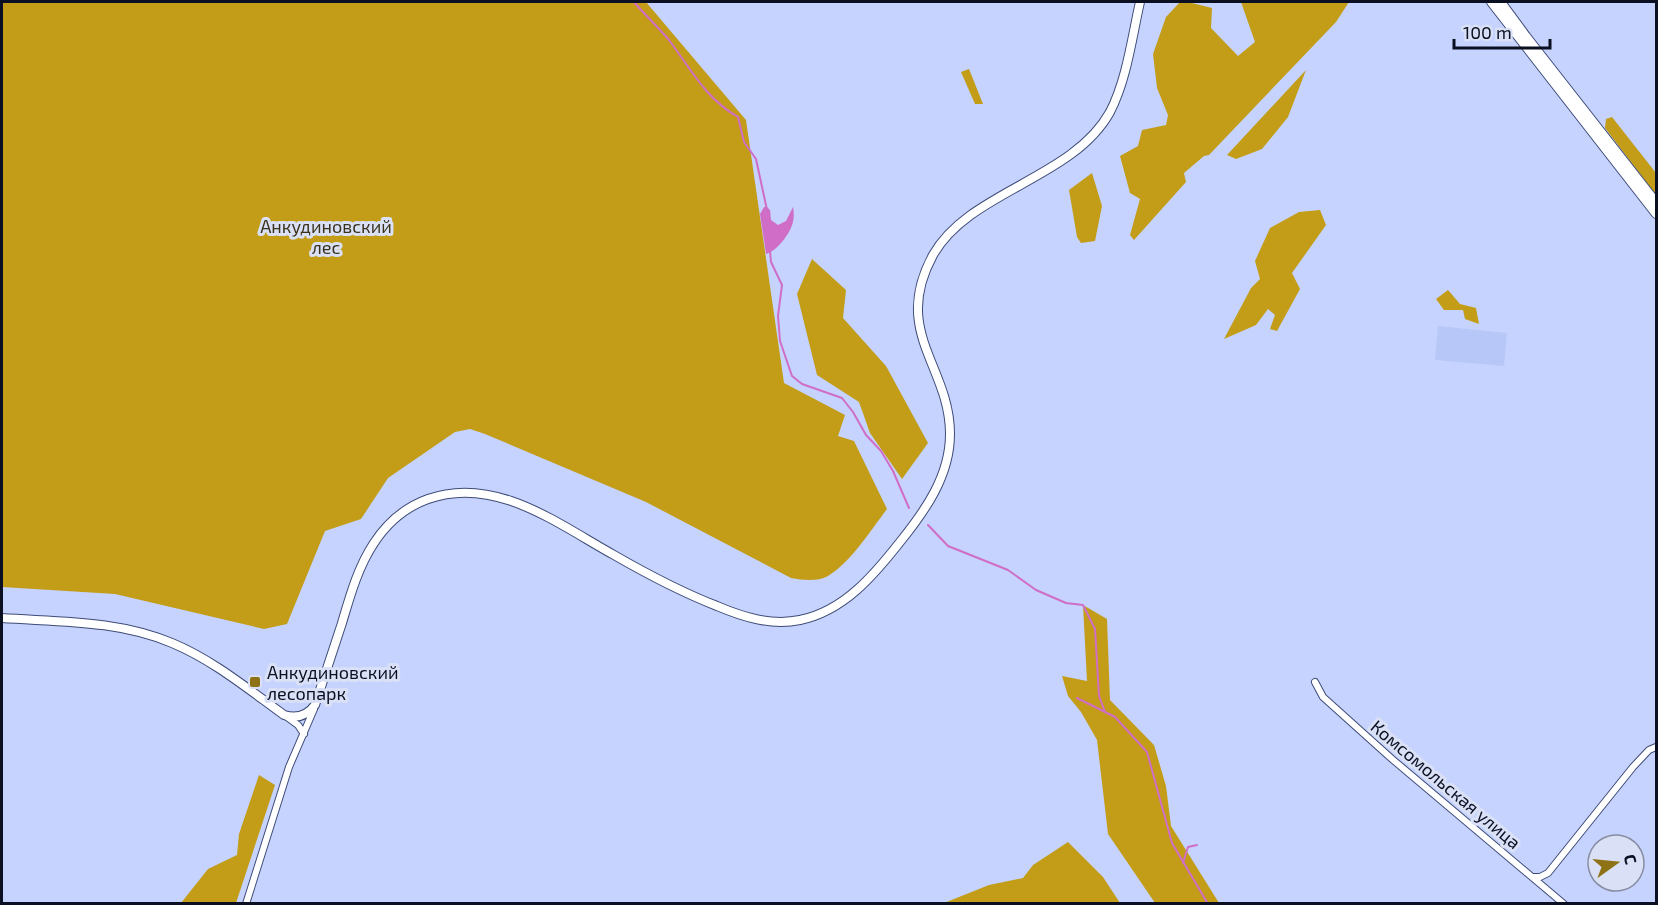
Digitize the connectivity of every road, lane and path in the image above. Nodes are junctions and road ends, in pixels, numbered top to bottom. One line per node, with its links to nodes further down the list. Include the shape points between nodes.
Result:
1 (1140, 2): 8 (street, via 1116,97 1103,123 1072,153 954,228 933,255 922,283 918,318 949,420 947,460 922,513 852,595 801,620 753,619 674,588 523,505 482,493 448,493 410,508 373,543 354,583)
2 (1491, 2): 5 (street)
3 (1501, 2): 4 (street)
4 (1656, 202)
5 (1656, 214)
6 (2, 618): 9 (street, via 110,625 161,639 210,663)
7 (1315, 682): 13 (street, Комсомольская улица, via 1331,705)
8 (315, 705): 9 (street, via 302,716); 10 (street)
9 (284, 715): 10 (street)
10 (304, 734): 15 (street, via 289,767)
11 (1656, 747): 12 (street, via 1633,767)
12 (1548, 873): 13 (street); 14 (street)
13 (1533, 877): 14 (street, Комсомольская улица)
14 (1548, 890): 16 (street, Комсомольская улица)
15 (246, 903)
16 (1564, 903)

